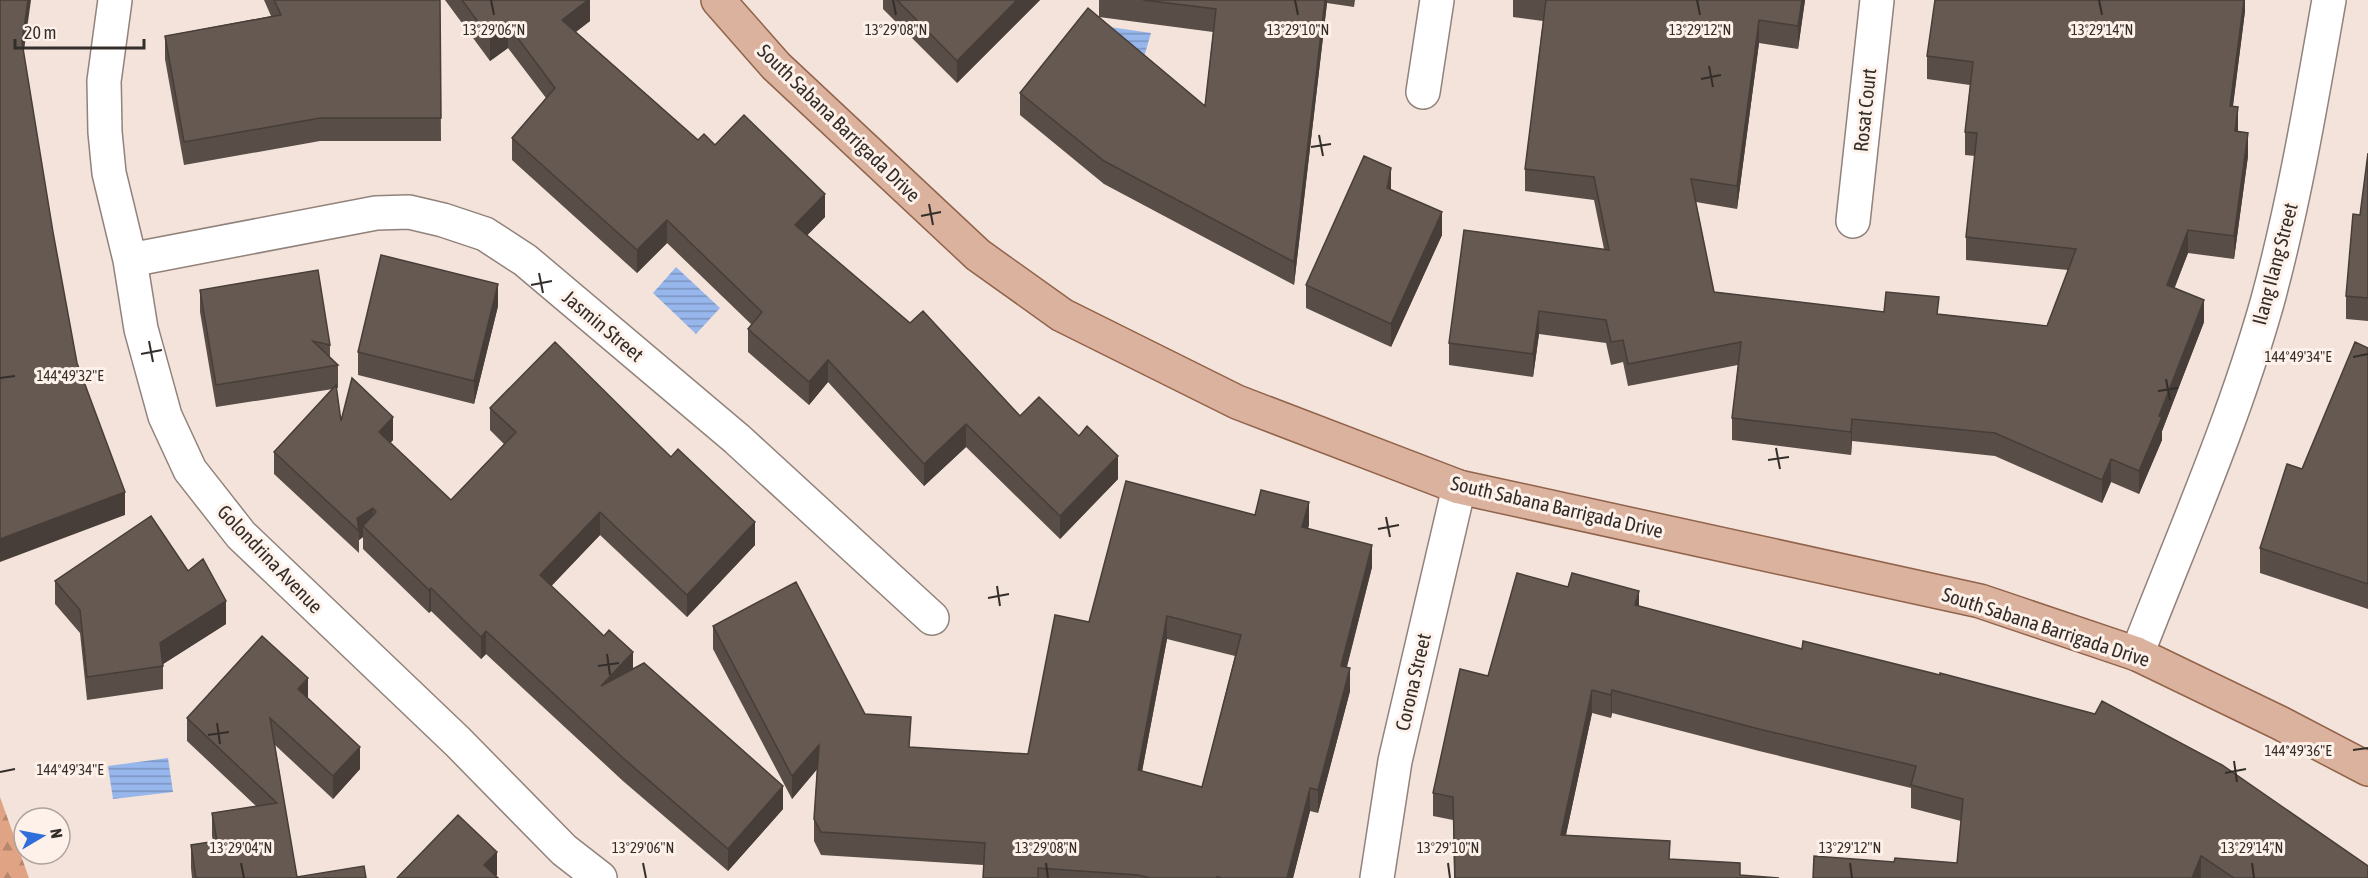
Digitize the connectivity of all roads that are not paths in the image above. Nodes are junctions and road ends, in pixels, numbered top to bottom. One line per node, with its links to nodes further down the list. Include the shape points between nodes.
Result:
1 (115, 0): 8 (street, Golondrina Avenue, via 104,81 105,132 109,172)
2 (718, 0): 9 (main road, South Sabana Barrigada Drive, via 776,66 898,182 978,255 1062,315 1237,402)
3 (1437, 0): 6 (street)
4 (1877, 0): 7 (street, Rosat Court)
5 (2329, 0): 11 (street, Ilang Ilang Street, via 2302,154 2266,303 2233,406)
6 (1423, 92)
7 (1853, 221)
8 (130, 260): 10 (street, Jasmin Street, via 376,213 408,212 485,234 530,264 736,439); 13 (street, Golondrina Avenue, via 141,329 165,416 190,470 241,535 458,742 564,850)
9 (1459, 487): 11 (main road, South Sabana Barrigada Drive, via 1980,601); 14 (street, Corona Street, via 1395,761)
10 (932, 618)
11 (2137, 654): 12 (main road, South Sabana Barrigada Drive)
12 (2368, 769)
13 (600, 878)
14 (1377, 878)

